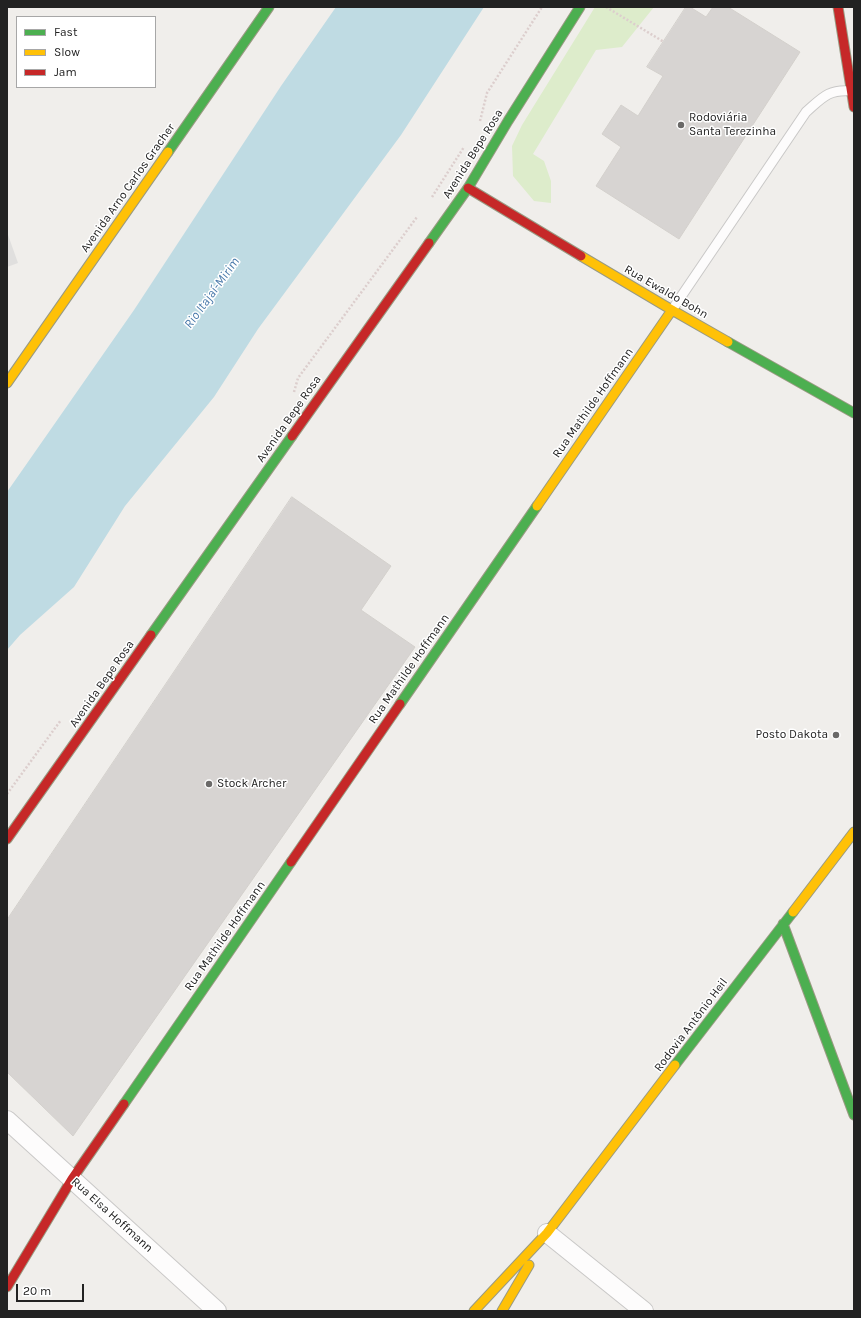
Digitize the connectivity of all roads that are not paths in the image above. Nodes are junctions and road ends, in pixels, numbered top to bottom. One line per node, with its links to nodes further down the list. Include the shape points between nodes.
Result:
1 (269, 7): 8 (main road, Avenida Arno Carlos Gracher)
2 (580, 7): 6 (main road, Avenida Bepe Rosa)
3 (838, 7): 4 (main road)
4 (852, 91): 5 (main road); 7 (lane, Rua Mathilde Hoffmann, via 841,90 828,94 806,112)
5 (854, 107)
6 (468, 188): 7 (main road, Rua Ewaldo Bohn); 11 (main road, Avenida Bepe Rosa)
7 (672, 310): 9 (main road, Rua Ewaldo Bohn); 15 (main road, Rua Mathilde Hoffmann)
8 (7, 383)
9 (854, 413)
10 (852, 838): 12 (main road, Rodovia Antônio Heil)
11 (7, 839)
12 (783, 924): 13 (main road); 16 (main road, Rodovia Antônio Heil)
13 (854, 1115)
14 (7, 1120): 15 (street, Rua Elsa Hoffmann)
15 (72, 1179): 17 (main road, Rua Mathilde Hoffmann); 18 (street, Rua Elsa Hoffmann)
16 (547, 1233): 19 (main road, Rodovia Antônio Heil); 20 (main road, Rodovia Antônio Heil); 21 (street)
17 (7, 1287)
18 (217, 1311)
19 (474, 1311)
20 (502, 1311)
21 (644, 1311)

